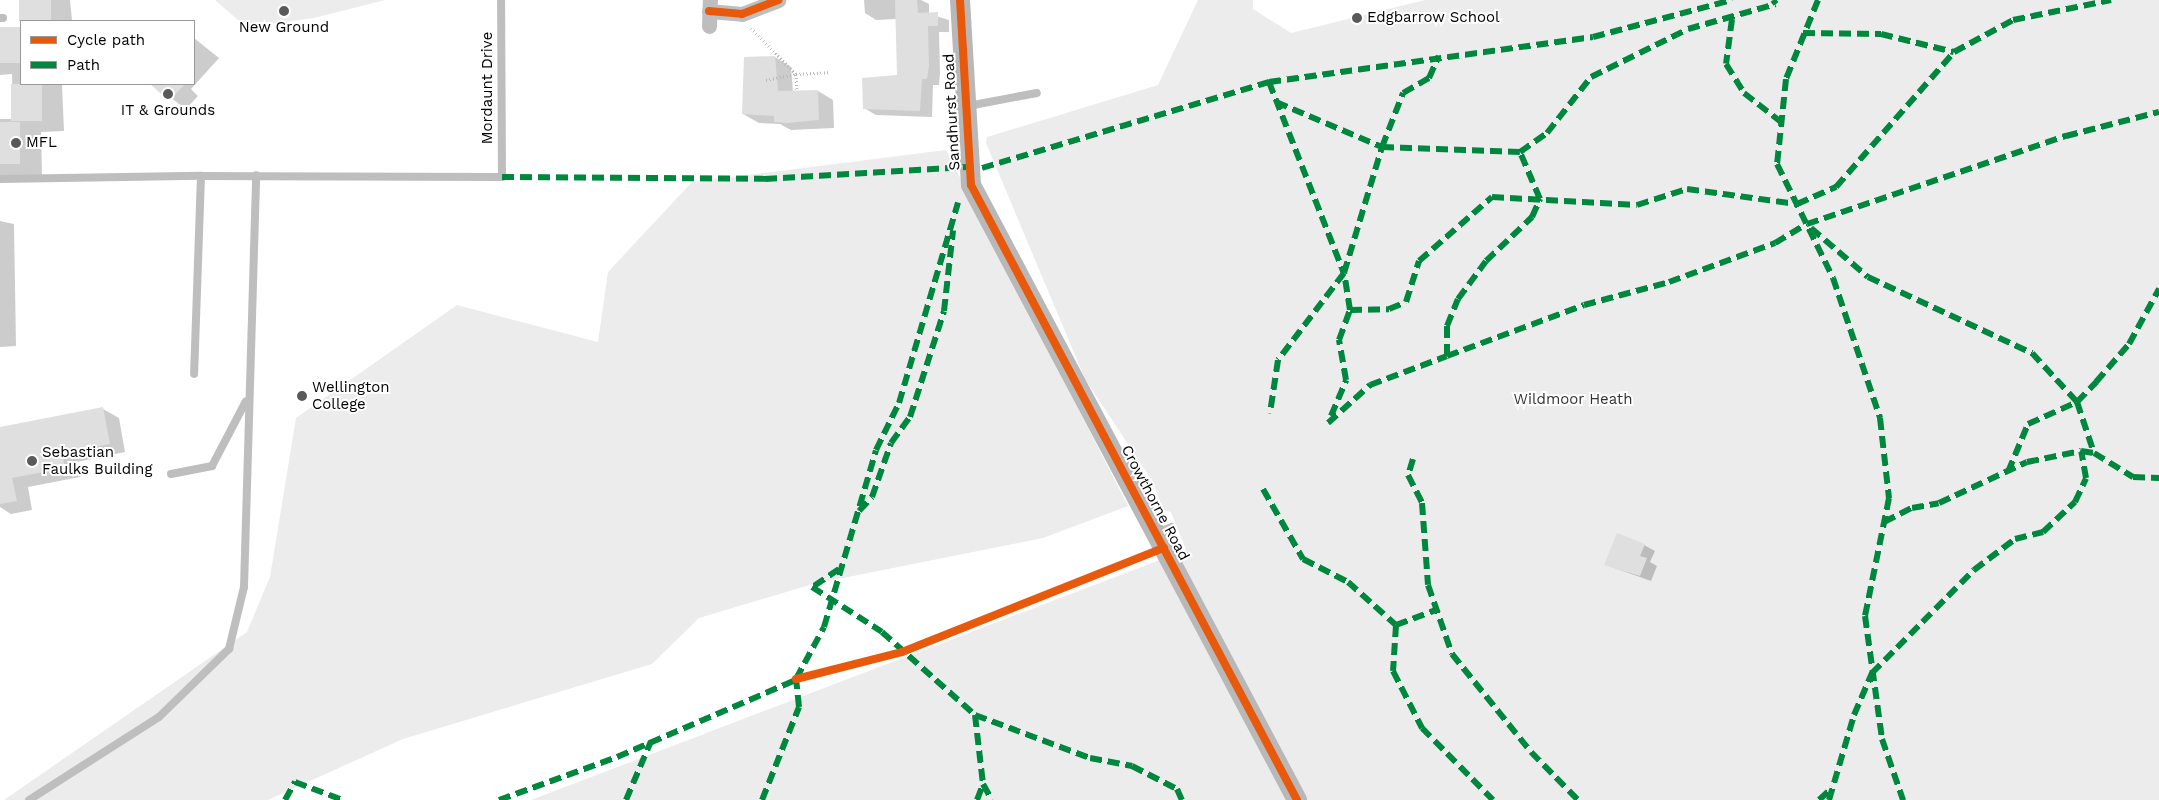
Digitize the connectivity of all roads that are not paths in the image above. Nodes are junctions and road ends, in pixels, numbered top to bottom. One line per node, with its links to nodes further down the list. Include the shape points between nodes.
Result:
1 (502, 0): 7 (lane, Mordaunt Drive, via 502,177)
2 (778, 0): 4 (street, via 745,13)
3 (960, 0): 6 (street, Sandhurst Road)
4 (709, 12)
5 (1037, 93): 6 (lane)
6 (963, 106): 10 (street, Sandhurst Road, via 967,166)
7 (256, 175): 8 (lane); 12 (lane)
8 (201, 176): 9 (lane); 11 (lane)
9 (0, 178)
10 (988, 219): 15 (street, Crowthorne Road, via 1164,530)
11 (194, 374)
12 (248, 398): 13 (lane, via 212,466); 14 (lane, via 244,587 228,649 159,717)
13 (171, 474)
14 (30, 800)
15 (1296, 800)

